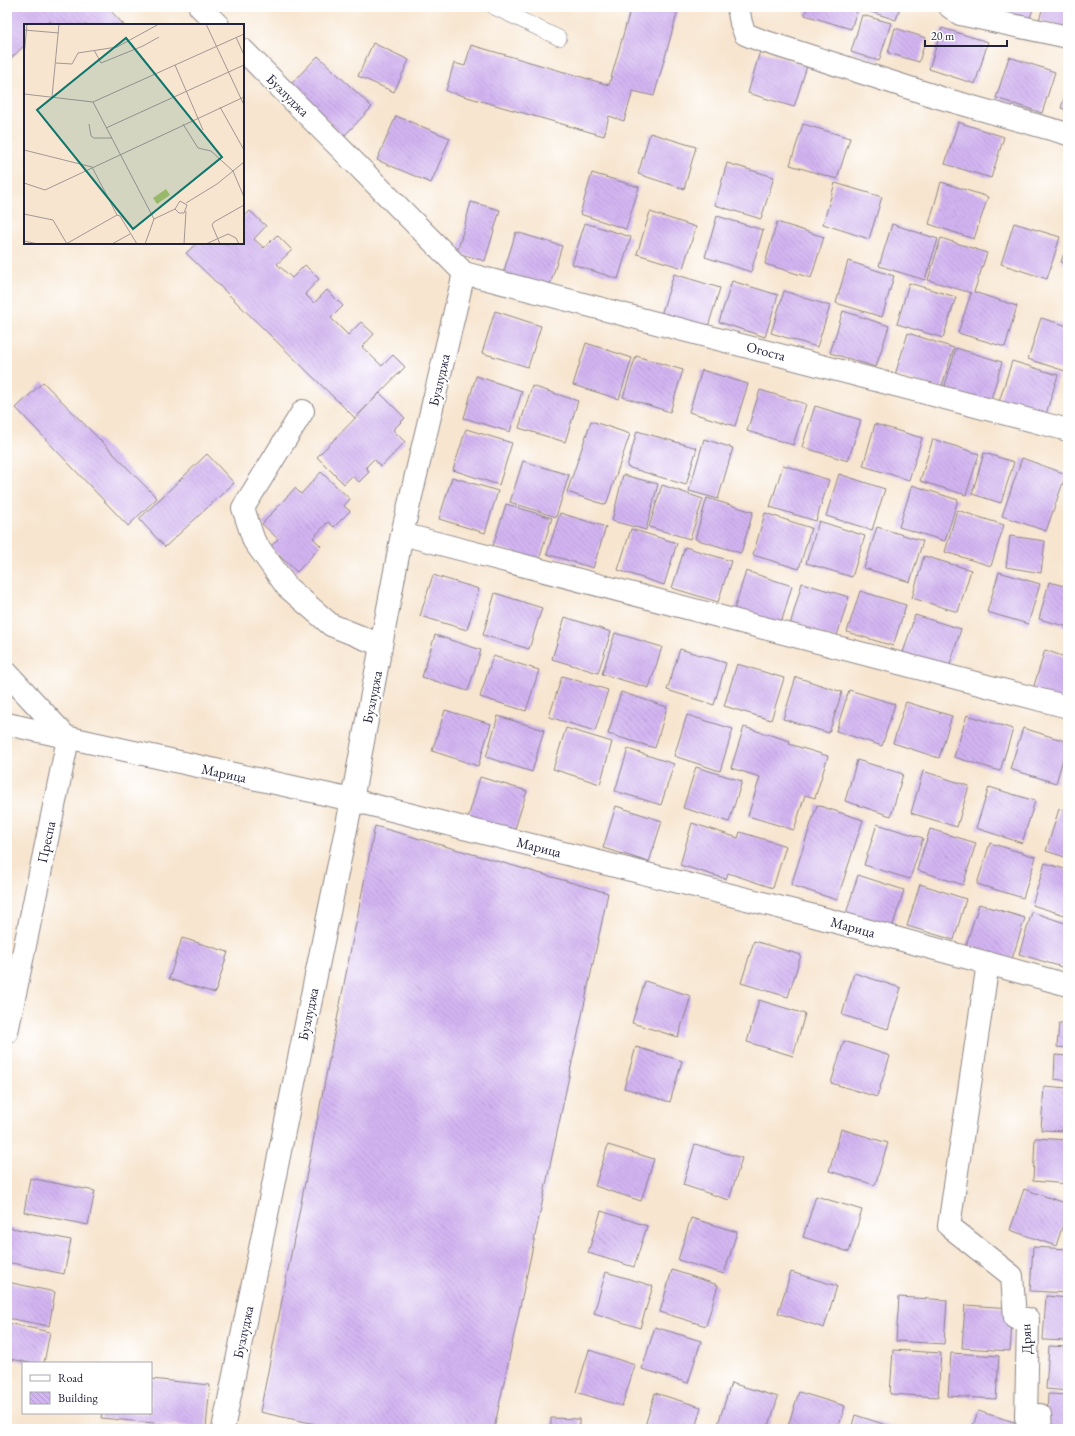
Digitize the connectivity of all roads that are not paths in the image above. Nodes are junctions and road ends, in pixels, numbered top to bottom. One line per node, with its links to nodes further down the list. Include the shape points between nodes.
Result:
1 (200, 7): 5 (street)
2 (494, 7): 7 (lane)
3 (738, 7): 9 (street, via 745,34 760,40 941,98)
4 (950, 7): 6 (street, via 960,14)
5 (217, 24)
6 (1068, 37)
7 (559, 38)
8 (244, 51): 10 (street, Бузлуджа)
9 (1068, 134)
10 (464, 273): 12 (street, Огоста); 13 (street, Бузлуджа)
11 (303, 411): 14 (street, via 243,508 254,540 287,587 331,625)
12 (1068, 430)
13 (402, 534): 14 (street, Бузлуджа); 16 (street)
14 (381, 645): 19 (street, Бузлуджа)
15 (7, 673): 18 (street)
16 (1068, 707)
17 (7, 724): 18 (street, Марица)
18 (68, 739): 19 (street, Марица); 22 (street, Преспа)
19 (352, 800): 20 (street, Марица, via 811,915); 23 (street, Бузлуджа)
20 (988, 963): 21 (street, Марица); 24 (street, Дрян, via 949,1226 1012,1276 1015,1318 1028,1318 1026,1418 1040,1415)
21 (1068, 985)
22 (7, 1032)
23 (223, 1429)
24 (1041, 1429)

